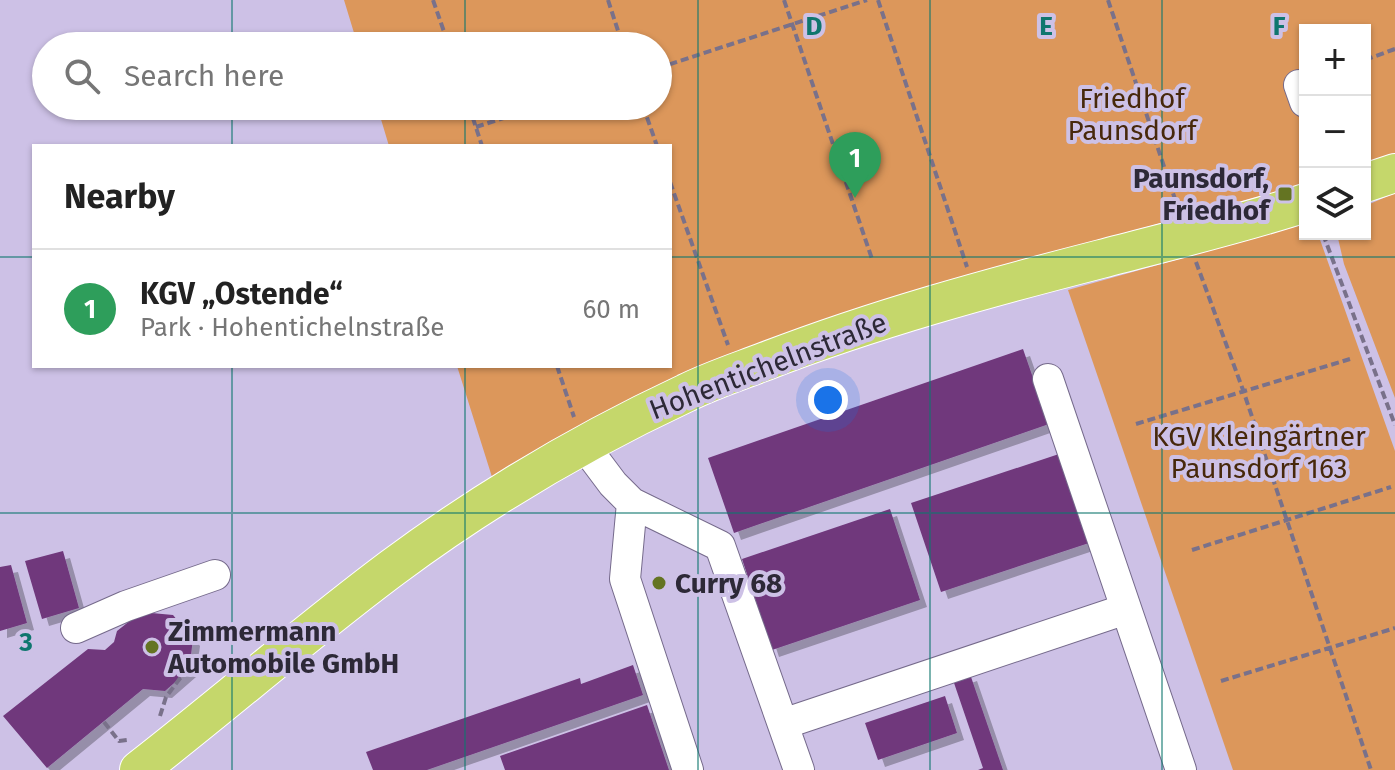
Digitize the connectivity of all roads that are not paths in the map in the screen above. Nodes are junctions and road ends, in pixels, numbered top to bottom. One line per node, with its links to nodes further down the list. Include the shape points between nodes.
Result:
1 (1395, 173): 2 (main road)
2 (1371, 181)
3 (1299, 205): 5 (main road, Hohentichelnstraße, via 975,292 839,335 690,391)
4 (1048, 379): 8 (lane)
5 (583, 444): 6 (lane); 11 (main road, Hohentichelnstraße, via 392,568)
6 (632, 503): 10 (lane, via 720,546); 12 (lane, via 625,579)
7 (215, 575): 9 (lane)
8 (1126, 609): 10 (lane); 14 (lane)
9 (76, 628)
10 (783, 724): 13 (lane)
11 (138, 755)
12 (688, 770)
13 (799, 770)
14 (1181, 770)

